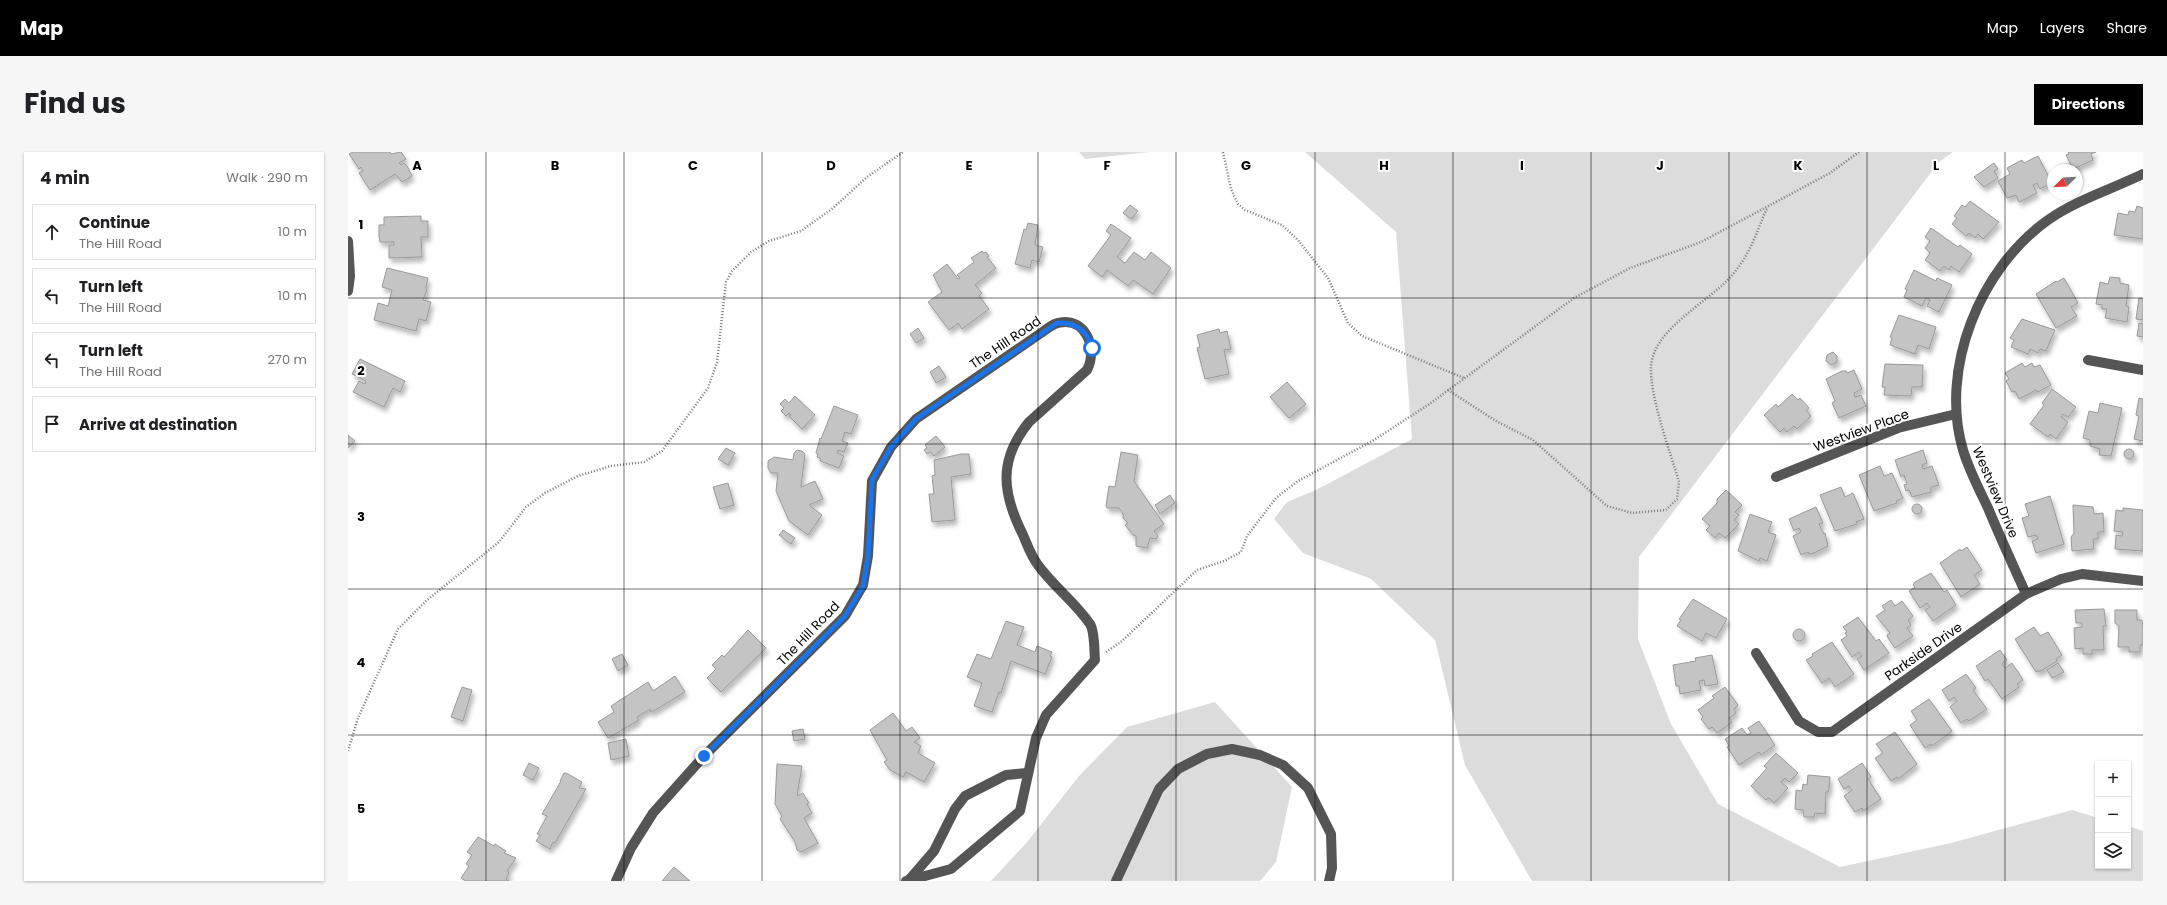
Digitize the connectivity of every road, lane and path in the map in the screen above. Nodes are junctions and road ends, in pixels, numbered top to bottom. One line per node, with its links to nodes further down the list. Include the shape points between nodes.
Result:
1 (903, 152): 18 (path, via 867,177 833,208 801,231 768,241 751,252 732,271 726,282 717,362 708,388 662,451 644,462 611,466 578,476 545,493 526,507 499,542 426,601 398,629 358,718)
2 (1223, 152): 10 (path, via 1231,189 1238,204 1245,210 1282,225 1298,240 1328,278 1352,328 1362,336)
3 (1859, 152): 5 (path, via 1830,173)
4 (2143, 174): 12 (street, Westview Drive, via 2060,212 2023,241 1999,269 1980,301 1962,355 1957,382)
5 (1780, 200): 10 (path, via 1701,242 1630,268 1574,298); 11 (path, via 1766,210 1751,248 1734,273 1718,290 1669,330 1656,349 1651,366 1652,385 1679,482 1677,499 1666,510 1632,513 1607,506 1533,440 1496,422)
6 (348, 242): 7 (street)
7 (348, 291)
8 (2088, 360): 9 (street)
9 (2143, 370)
10 (1464, 379): 11 (path)
11 (1448, 390): 17 (path, via 1374,440 1298,481 1276,498 1247,536 1241,552 1197,570 1122,641)
12 (1956, 414): 13 (street, Westview Place, via 1898,428); 15 (street, Westview Drive, via 1969,467)
13 (1776, 477)
14 (2143, 581): 15 (street, Parkside Drive, via 2082,574 2062,578)
15 (2026, 594): 16 (street, Parkside Drive, via 1832,732 1818,732 1800,721)
16 (1756, 654)
17 (1095, 660): 19 (street, via 1046,715 1036,738); 20 (street, The Hill Road, via 1091,626 1037,564 1014,517 1007,493 1006,468 1020,432 1087,370 1090,363 1092,348 1086,333 1073,324 1057,323 916,419 891,447 872,480 868,556 863,586 845,616 704,756 653,812 631,848)
18 (348, 751)
19 (1027, 773): 21 (street, via 1006,775 965,796 955,809 934,850); 21 (street, via 1020,811 951,869)
20 (616, 881)
21 (908, 881)
22 (1116, 881): 23 (street, via 1159,789 1178,769 1207,754 1232,749 1260,755 1283,765 1308,788 1330,834 1332,868)
23 (1329, 881)

